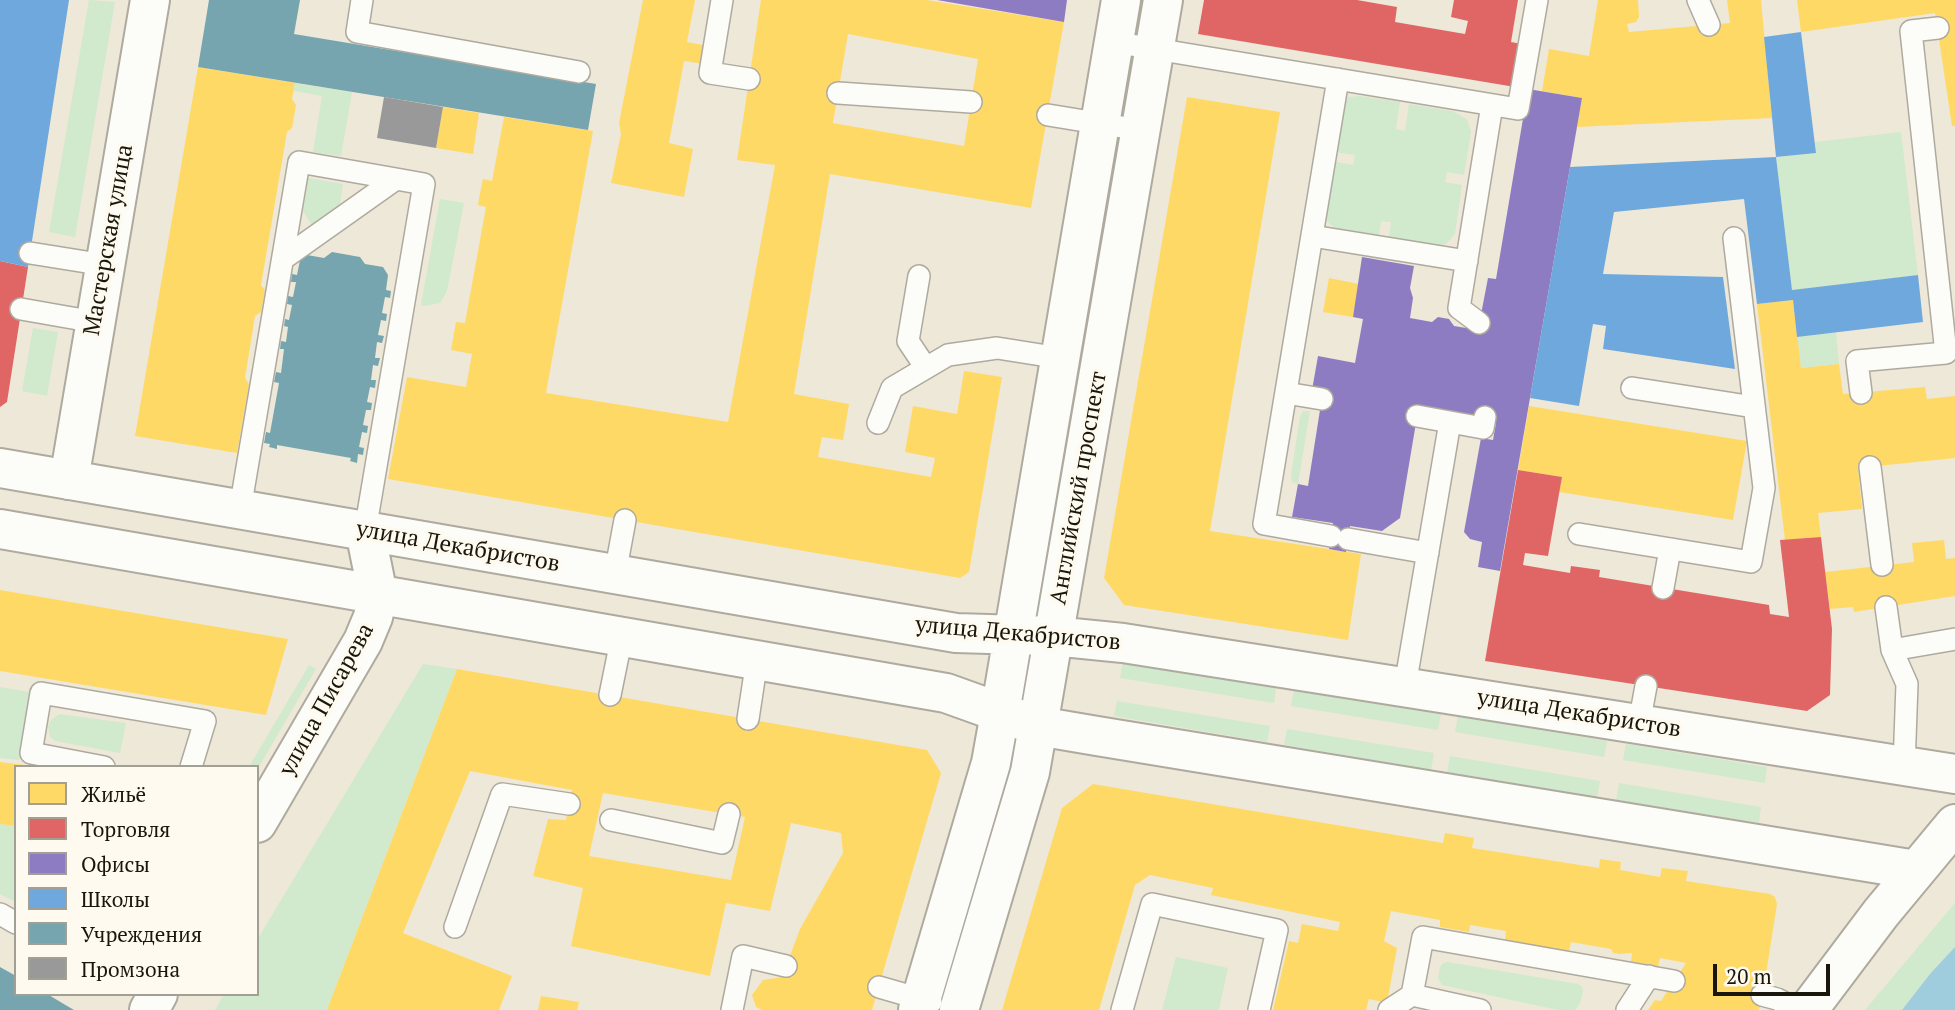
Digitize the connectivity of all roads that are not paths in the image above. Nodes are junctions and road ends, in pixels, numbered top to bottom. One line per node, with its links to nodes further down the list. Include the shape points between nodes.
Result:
1 (150, 0): 27 (main road, Мастерская улица)
2 (362, 0): 12 (lane, via 357,32)
3 (722, 0): 13 (lane, via 710,74)
4 (1121, 0): 10 (main road, Английский проспект)
5 (1163, 0): 11 (main road, Английский проспект)
6 (1537, 0): 17 (lane, via 1518,109)
7 (1698, 0): 8 (lane)
8 (1709, 24)
9 (1938, 28): 29 (lane, via 1911,31)
10 (1113, 42): 11 (lane); 19 (main road, Английский проспект)
11 (1154, 48): 14 (lane); 20 (main road, Английский проспект)
12 (579, 72)
13 (749, 79)
14 (1338, 79): 17 (lane); 22 (lane)
15 (838, 93): 16 (lane)
16 (971, 102)
17 (1492, 105): 26 (lane)
18 (1048, 115): 19 (lane)
19 (1100, 122): 20 (lane); 33 (main road, Английский проспект)
20 (1140, 130): 61 (main road, Английский проспект)
21 (396, 179): 25 (lane); 25 (lane, via 299,162); 50 (lane, via 424,184)
22 (1312, 236): 26 (lane); 36 (lane)
23 (1734, 238): 39 (lane)
24 (30, 253): 27 (lane)
25 (283, 259): 47 (lane)
26 (1467, 261): 32 (lane, via 1459,308)
27 (105, 265): 31 (main road, Мастерская улица)
28 (919, 276): 34 (lane, via 908,341)
29 (1946, 284): 37 (lane, via 1946,353 1857,360)
30 (22, 309): 31 (lane)
31 (95, 322): 46 (main road, Мастерская улица)
32 (1479, 323)
33 (1060, 358): 34 (lane, via 998,348 948,355); 59 (main road, Английский проспект)
34 (926, 368): 43 (lane, via 892,388)
35 (1632, 388): 39 (lane)
36 (1286, 393): 38 (lane); 53 (lane, via 1264,524)
37 (1861, 393)
38 (1322, 399)
39 (1754, 407): 52 (lane, via 1764,488 1751,562)
40 (1417, 416): 42 (lane)
41 (1485, 416): 42 (lane, via 1483,428)
42 (1450, 422): 53 (lane)
43 (878, 423)
44 (1870, 467): 54 (lane)
45 (0, 468): 46 (main road, улица Декабристов)
46 (69, 480): 47 (main road, улица Декабристов)
47 (240, 509): 50 (main road, улица Декабристов)
48 (625, 520): 55 (lane)
49 (0, 529): 57 (main road)
50 (365, 531): 55 (main road, улица Декабристов); 57 (main road, улица Писарева)
51 (1579, 534): 52 (lane)
52 (1670, 549): 56 (lane)
53 (1428, 553): 65 (lane)
54 (1882, 565)
55 (615, 574): 59 (main road, улица Декабристов, via 956,633)
56 (1663, 588)
57 (378, 595): 60 (main road); 78 (main road, улица Писарева, via 363,641)
58 (1886, 607): 63 (lane)
59 (1013, 635): 61 (main road, улица Декабристов); 68 (main road, Английский проспект)
60 (622, 636): 64 (main road); 67 (lane)
61 (1053, 636): 65 (main road, улица Декабристов); 71 (main road, Английский проспект)
62 (1955, 639): 63 (lane)
63 (1892, 650): 74 (lane, via 1907,684)
64 (757, 660): 68 (main road, via 946,693); 69 (lane)
65 (1405, 686): 70 (main road, улица Декабристов)
66 (1646, 686): 70 (lane)
67 (610, 695)
68 (1000, 713): 71 (main road); 89 (main road, Английский проспект)
69 (748, 719)
70 (1639, 724): 74 (main road, улица Декабристов)
71 (1038, 726): 81 (main road); 89 (main road, Английский проспект, via 1030,772)
72 (94, 765): 73 (lane, via 31,752 41,693 205,721)
73 (192, 765)
74 (1904, 766): 75 (main road, улица Декабристов)
75 (1955, 774)
76 (569, 804): 82 (lane, via 502,794)
77 (729, 814): 79 (lane, via 722,843)
78 (259, 820)
79 (611, 820)
80 (1955, 824): 81 (main road)
81 (1916, 870): 97 (main road)
82 (455, 927)
83 (786, 966): 90 (lane, via 743,957)
84 (1649, 976): 85 (lane); 87 (lane, via 1423,937); 95 (lane)
85 (1674, 981)
86 (878, 987): 89 (lane)
87 (1412, 995): 93 (lane); 94 (lane)
88 (1762, 995): 96 (lane)
89 (939, 1007)
90 (732, 1010)
91 (1122, 1010): 92 (lane, via 1152,904 1277,930)
92 (1259, 1010)
93 (1389, 1010)
94 (1480, 1010)
95 (1627, 1010)
96 (1798, 1010)
97 (1808, 1010)

